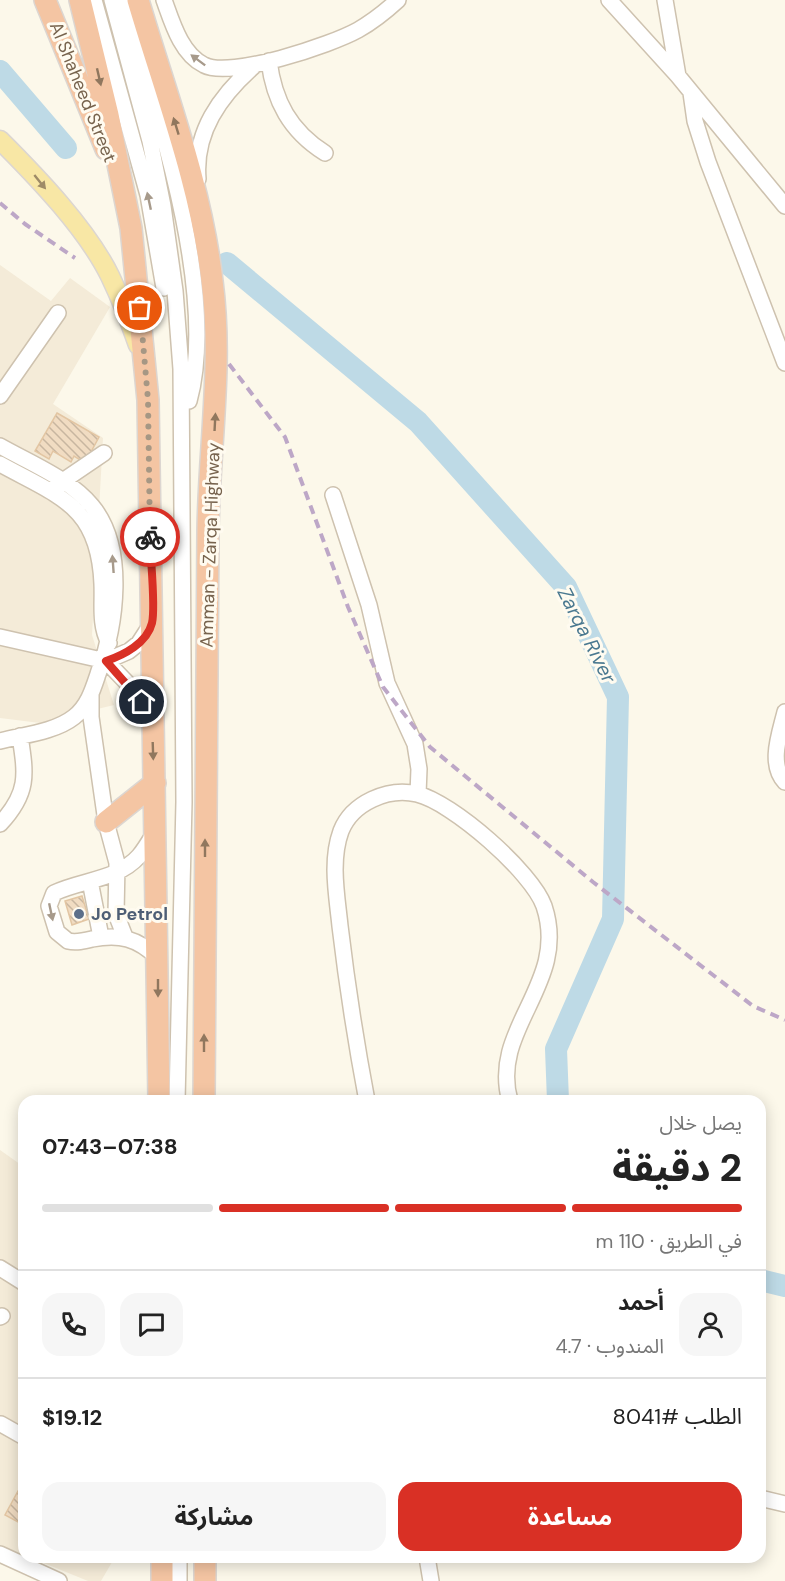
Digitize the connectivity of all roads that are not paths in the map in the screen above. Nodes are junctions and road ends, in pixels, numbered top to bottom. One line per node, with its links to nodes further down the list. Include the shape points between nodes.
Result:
1 (45, 0): 17 (highway, Al Shaheed Street)
2 (80, 0): 17 (highway, one-way to 17)
3 (94, 0): 24 (street, one-way to 3, via 172,366 148,195)
4 (112, 0): 24 (street, via 163,206)
5 (122, 0): 24 (street, via 171,205 185,308)
6 (138, 0): 19 (highway, Amman - Zarqa Highway, one-way to 6)
7 (164, 0): 12 (street, one-way to 7, via 218,69 195,60 180,40)
8 (398, 0): 11 (street, via 356,31)
9 (609, 0): 13 (street)
10 (665, 0): 13 (street)
11 (269, 60): 12 (street); 16 (street, via 274,91 289,121)
12 (254, 66): 19 (street, via 219,102 204,131 196,163)
13 (678, 76): 14 (street)
14 (691, 93): 18 (street); 21 (street, via 708,162)
15 (0, 140): 22 (main road, one-way to 22, via 29,168 91,244 119,296)
16 (325, 153)
17 (122, 184): 22 (highway)
18 (785, 206)
19 (201, 221): 52 (highway, Amman - Zarqa Highway, one-way to 19, via 208,512 218,372 212,279)
20 (58, 313): 23 (street)
21 (785, 363)
22 (146, 366): 30 (highway)
23 (0, 396)
24 (186, 402): 50 (street, via 184,802); 51 (street, via 189,803)
25 (0, 446): 28 (street)
26 (104, 453): 28 (street)
27 (0, 464): 28 (street)
28 (55, 486): 32 (street, via 93,532 100,564 103,627 109,643)
29 (333, 495): 40 (street, via 369,605 387,683 415,744)
30 (152, 623): 32 (street, via 139,643); 35 (highway)
31 (0, 637): 32 (street)
32 (105, 661): 33 (street); 35 (street, via 131,687)
33 (92, 692): 36 (street, via 73,718); 41 (street, via 91,717)
34 (785, 712): 38 (street, via 776,758)
35 (152, 717): 39 (highway, one-way to 39)
36 (20, 736): 37 (street); 42 (street, via 26,771 24,786 17,803)
37 (0, 741)
38 (785, 782)
39 (154, 783): 41 (highway); 43 (highway)
40 (418, 794): 53 (street, via 389,793 369,800 353,813 342,830 337,850 337,890 348,995); 54 (street, via 447,809 503,853 533,886 546,914 548,964 510,1050 506,1078)
41 (106, 822): 44 (street)
42 (0, 824)
43 (155, 832): 44 (street, via 139,856); 48 (highway)
44 (118, 872): 45 (street); 47 (street, via 116,914)
45 (90, 881): 46 (street); 46 (street, one-way to 46, via 54,894 49,906 57,932 64,939 73,943)
46 (101, 937): 47 (street)
47 (125, 937): 48 (street, via 144,945)
48 (158, 958): 49 (highway, one-way to 49)
49 (159, 1095)
50 (177, 1095)
51 (184, 1095)
52 (204, 1095)
53 (366, 1095)
54 (509, 1095)
55 (0, 1268): 56 (street)
56 (18, 1279)
57 (1, 1424): 58 (street)
58 (18, 1434)
59 (766, 1499): 60 (street)
60 (785, 1504)
61 (0, 1554): 62 (street)
62 (18, 1558)
63 (33, 1563): 69 (street)
64 (162, 1563): 70 (highway)
65 (178, 1563): 71 (street)
66 (185, 1563): 72 (street)
67 (205, 1563): 73 (highway)
68 (428, 1563): 74 (street)
69 (59, 1581)
70 (162, 1581)
71 (179, 1581)
72 (185, 1581)
73 (205, 1581)
74 (431, 1581)

